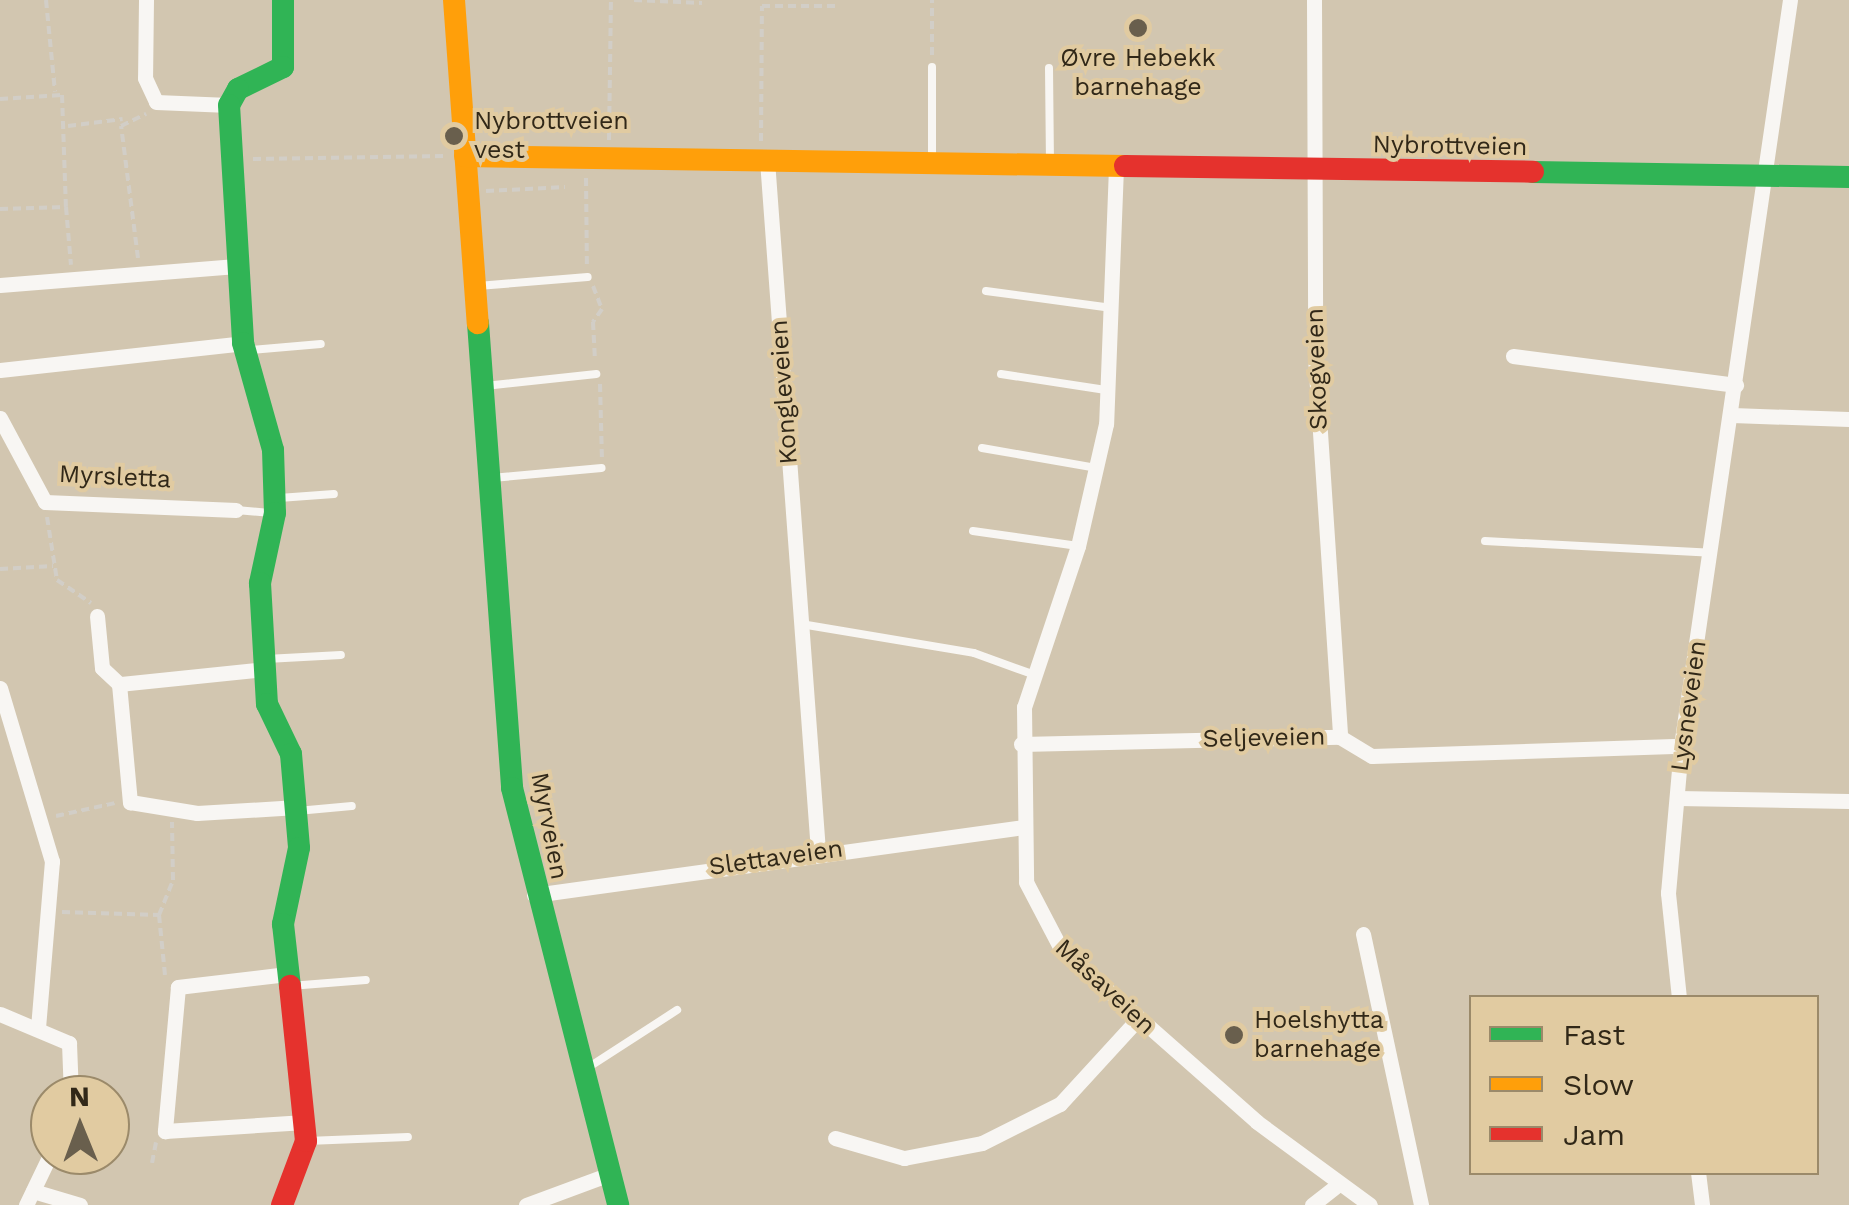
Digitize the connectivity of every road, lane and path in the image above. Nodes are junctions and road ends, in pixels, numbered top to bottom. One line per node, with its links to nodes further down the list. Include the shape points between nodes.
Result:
1 (46, 0): 14 (path)
2 (146, 0): 17 (street, via 145,78)
3 (283, 0): 16 (street, via 283,67 238,89)
4 (454, 0): 21 (street, Myrveien)
5 (610, 0): 20 (path)
6 (634, 0): 10 (path)
7 (932, 0): 12 (path)
8 (1314, 0): 27 (street, Skogveien)
9 (1790, 0): 28 (street, Lysneveien)
10 (702, 2)
11 (836, 6): 23 (path, via 762,6)
12 (932, 68): 24 (lane)
13 (1049, 68): 25 (lane)
14 (55, 92): 15 (path); 19 (path)
15 (0, 100)
16 (230, 104): 17 (street); 22 (street)
17 (164, 108): 18 (path)
18 (123, 118): 19 (path); 36 (path)
19 (67, 126): 32 (path)
20 (609, 154): 21 (street, Nybrottveien); 23 (street, Nybrottveien)
21 (465, 156): 22 (path); 31 (street, Myrveien)
22 (234, 160): 34 (street)
23 (766, 160): 24 (street, Nybrottveien); 70 (street, Kongleveien)
24 (932, 161): 25 (street, Nybrottveien)
25 (1050, 164): 26 (street, Nybrottveien)
26 (1116, 167): 27 (street, Nybrottveien); 41 (street, Måsaveien)
27 (1312, 172): 28 (street, Nybrottveien); 76 (street, Skogveien)
28 (1767, 177): 29 (street, Nybrottveien); 50 (street, Lysneveien)
29 (1849, 177)
30 (565, 187): 31 (path)
31 (466, 192): 39 (street, Myrveien)
32 (66, 207): 33 (path); 38 (path)
33 (0, 209)
34 (236, 266): 36 (street); 43 (street)
35 (588, 277): 39 (lane)
36 (140, 278): 38 (street)
37 (0, 285): 38 (street)
38 (72, 285)
39 (473, 286): 48 (street, Myrveien)
40 (986, 291): 41 (lane)
41 (1112, 308): 51 (street, Måsaveien)
42 (321, 344): 43 (lane)
43 (244, 347): 45 (street); 61 (street, via 270,426)
44 (1514, 356): 50 (street)
45 (0, 370)
46 (596, 374): 48 (lane)
47 (1001, 374): 51 (lane)
48 (480, 386): 58 (street, Myrveien)
49 (601, 386): 56 (path)
50 (1736, 386): 52 (street, Lysneveien)
51 (1110, 390): 57 (street, Måsaveien)
52 (1732, 416): 54 (street); 66 (street, Lysneveien)
53 (0, 418): 60 (street, Myrsletta)
54 (1849, 419)
55 (982, 448): 57 (lane)
56 (602, 468): 58 (lane)
57 (1097, 468): 65 (street, Måsaveien)
58 (488, 478): 88 (street, Myrveien, via 509,763)
59 (334, 494): 61 (lane, Myrsletta)
60 (45, 502): 62 (street, Myrsletta); 67 (path)
61 (275, 506): 62 (lane, Myrsletta); 72 (street, via 260,583)
62 (236, 510)
63 (973, 532): 65 (lane)
64 (1485, 540): 66 (lane)
65 (1078, 546): 73 (street, Måsaveien)
66 (1711, 553): 78 (street, Lysneveien)
67 (53, 566): 68 (path); 69 (path)
68 (0, 569)
69 (97, 616): 74 (street, via 102,668)
70 (801, 624): 73 (lane, via 917,642); 87 (street, Kongleveien)
71 (341, 654): 72 (lane)
72 (265, 664): 74 (street); 83 (street)
73 (1032, 674): 77 (street, Måsaveien)
74 (119, 684): 81 (street)
75 (0, 688): 85 (street)
76 (1340, 736): 77 (street, Seljeveien); 78 (street, Seljeveien, via 1372,756)
77 (1021, 744): 86 (street, Måsaveien)
78 (1681, 746): 79 (street, Lysneveien)
79 (1676, 798): 80 (street); 95 (street, Lysneveien, via 1668,894)
80 (1849, 801)
81 (130, 802): 84 (street); 85 (path)
82 (352, 806): 83 (lane)
83 (297, 809): 84 (street); 92 (street, via 283,924)
84 (172, 812): 90 (path, via 173,880)
85 (42, 821): 89 (street)
86 (1019, 828): 87 (street, Slettaveien); 98 (street, Måsaveien, via 1038,918)
87 (818, 851): 88 (street, Slettaveien)
88 (534, 894): 100 (street, Myrveien)
89 (53, 914): 90 (path); 99 (street)
90 (159, 915): 94 (path, via 166,975)
91 (1364, 934): 116 (street, via 1376,1029 1400,1084)
92 (288, 980): 93 (lane); 94 (street); 102 (street)
93 (366, 980)
94 (178, 988): 102 (street, via 165,1131)
95 (1679, 995)
96 (678, 1010): 100 (lane)
97 (0, 1014): 99 (street)
98 (1138, 1019): 104 (street, via 1060,1104 982,1143 904,1158); 108 (street, Måsaveien)
99 (38, 1028): 101 (street, via 75,1052)
100 (582, 1071): 105 (street, Myrveien)
101 (73, 1075)
102 (305, 1131): 103 (lane); 111 (street, via 299,1178)
103 (408, 1138)
104 (835, 1138)
105 (610, 1174): 112 (street); 113 (street, Myrveien)
106 (40, 1175): 109 (street)
107 (1698, 1175): 117 (street)
108 (1336, 1186): 114 (street); 115 (street, Måsaveien)
109 (29, 1198): 110 (street)
110 (80, 1205)
111 (282, 1205)
112 (526, 1205)
113 (618, 1205)
114 (1312, 1205)
115 (1370, 1205)
116 (1421, 1205)
117 (1702, 1205)

